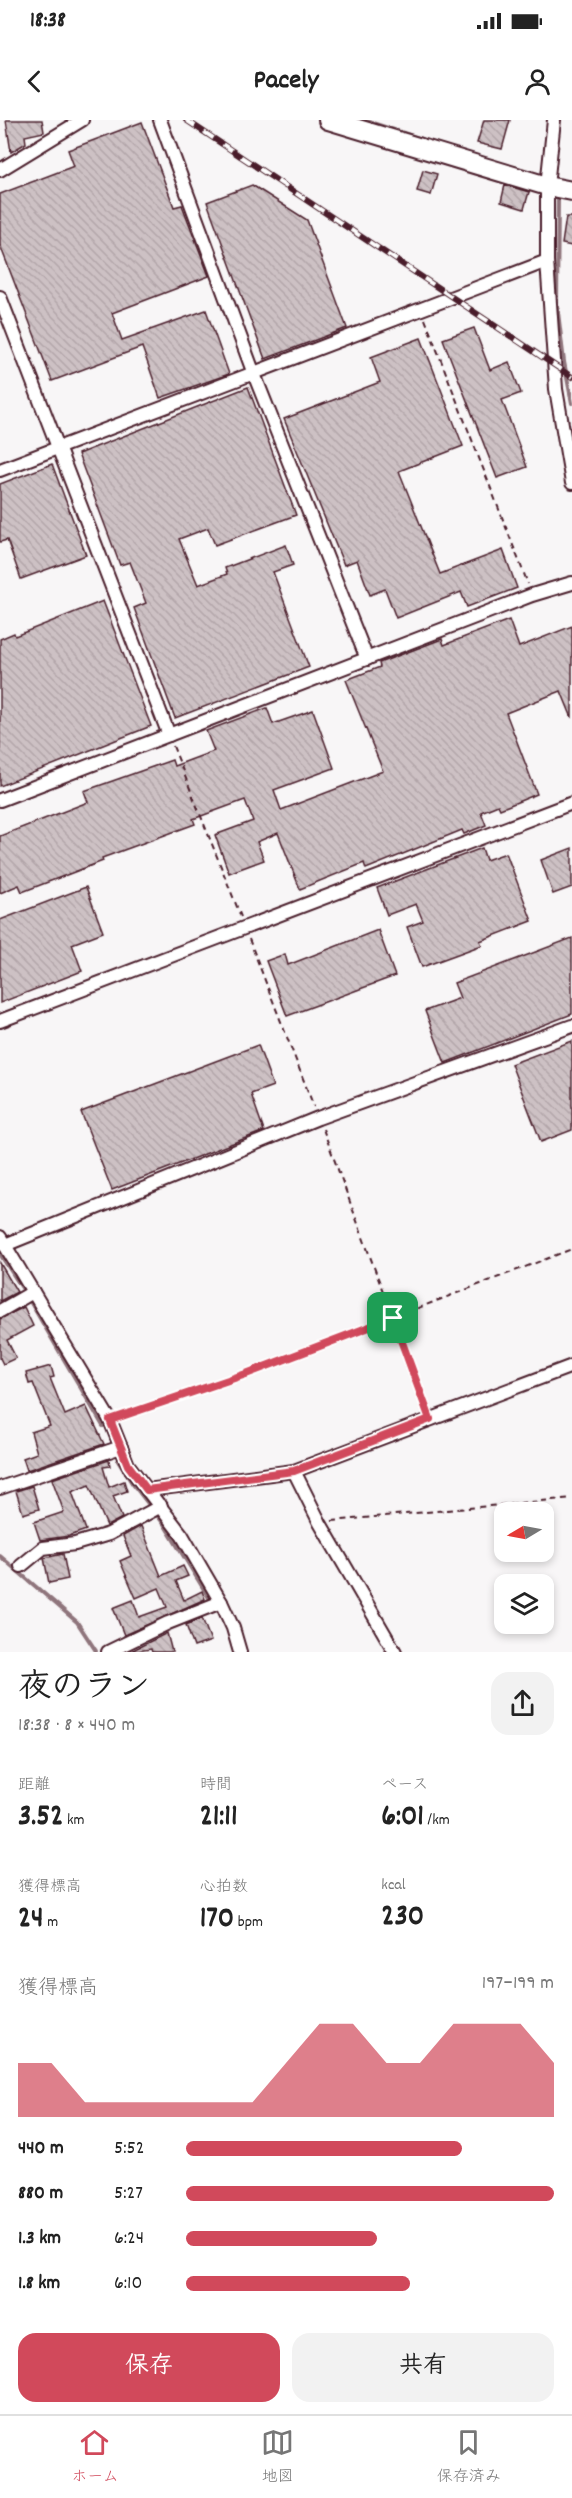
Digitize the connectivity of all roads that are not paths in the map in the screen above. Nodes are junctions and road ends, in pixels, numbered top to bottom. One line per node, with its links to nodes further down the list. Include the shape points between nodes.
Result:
1 (82, 120): 5 (street)
2 (160, 120): 10 (street)
3 (554, 120): 6 (street)
4 (336, 121): 6 (main road)
5 (0, 170)
6 (547, 186): 7 (main road); 8 (street)
7 (572, 190)
8 (547, 261): 10 (street); 13 (street, via 556,390)
9 (0, 297): 11 (street)
10 (254, 374): 11 (street); 15 (street)
11 (59, 448): 12 (street); 16 (street)
12 (0, 470)
13 (572, 483)
14 (572, 583): 15 (street)
15 (367, 659): 16 (street)
16 (169, 735): 17 (street)
17 (0, 800)
18 (572, 803): 19 (street)
19 (0, 1021)
20 (572, 1026): 21 (street, via 318,1118)
21 (2, 1241): 22 (street)
22 (33, 1292): 23 (street); 25 (street, via 110,1420)
23 (0, 1311)
24 (572, 1366): 26 (street)
25 (121, 1447): 27 (street); 28 (street, via 128,1465)
26 (294, 1471): 28 (street); 34 (street)
27 (0, 1488)
28 (147, 1490): 29 (street)
29 (161, 1506): 30 (street, via 109,1534 43,1548); 31 (street)
30 (21, 1566)
31 (221, 1602): 32 (street); 33 (street)
32 (108, 1652)
33 (240, 1652)
34 (395, 1652)

